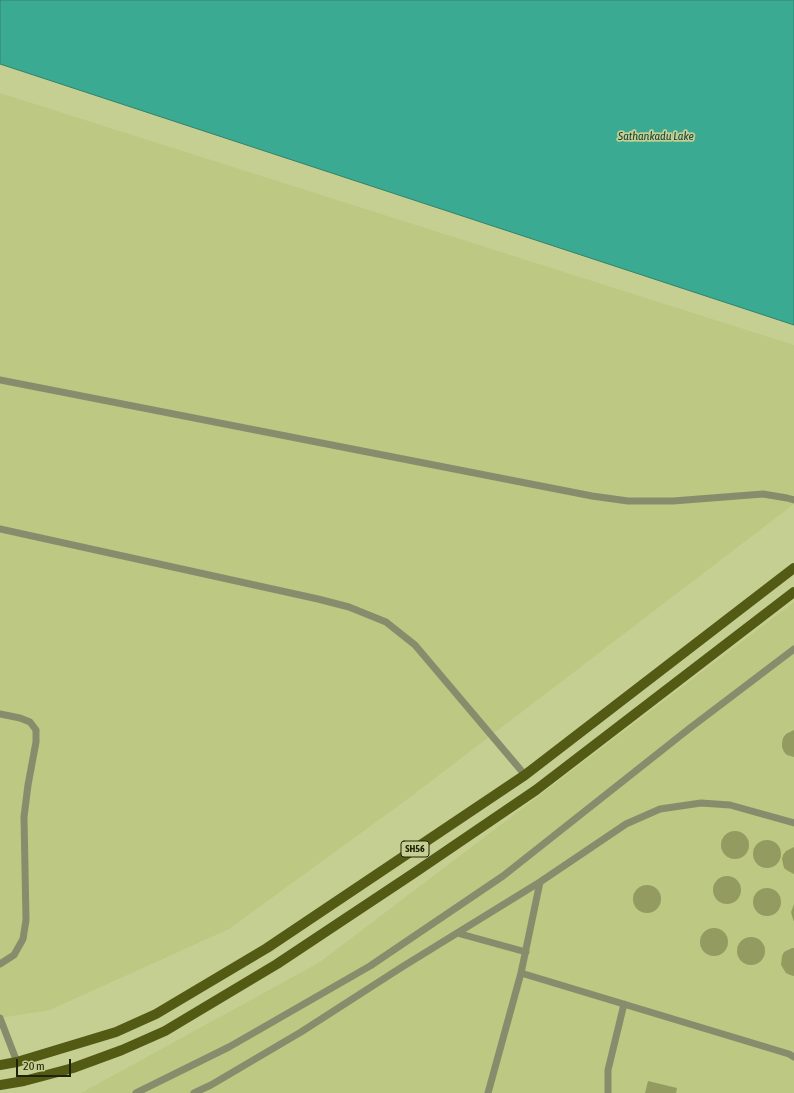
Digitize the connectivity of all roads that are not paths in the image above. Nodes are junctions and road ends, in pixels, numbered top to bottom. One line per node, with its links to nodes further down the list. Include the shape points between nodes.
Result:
1 (0, 380): 2 (lane, via 592,496 628,501 674,501 763,494)
2 (794, 500)
3 (0, 528): 8 (lane, via 318,599 349,607 386,622 415,645)
4 (794, 568): 8 (main road, SH56)
5 (794, 592): 20 (main road, SH56, via 536,790 277,964 164,1032 73,1068)
6 (794, 648): 21 (lane, via 502,876 370,966 229,1047)
7 (0, 714): 13 (lane, via 30,722 36,730 24,817 26,920 23,939 14,955)
8 (525, 775): 18 (main road, SH56, via 267,948 156,1014 116,1032)
9 (794, 823): 10 (lane, via 730,805 701,803 660,809 626,824)
10 (540, 882): 11 (lane); 12 (lane)
11 (457, 933): 12 (lane); 22 (lane, via 301,1032)
12 (526, 952): 14 (lane)
13 (0, 964)
14 (521, 973): 15 (lane); 23 (lane)
15 (624, 1004): 17 (lane); 24 (lane, via 608,1070)
16 (0, 1018): 18 (lane)
17 (794, 1057)
18 (17, 1062): 19 (main road, SH56)
19 (0, 1065)
20 (0, 1085)
21 (136, 1093)
22 (194, 1093)
23 (488, 1093)
24 (608, 1093)

